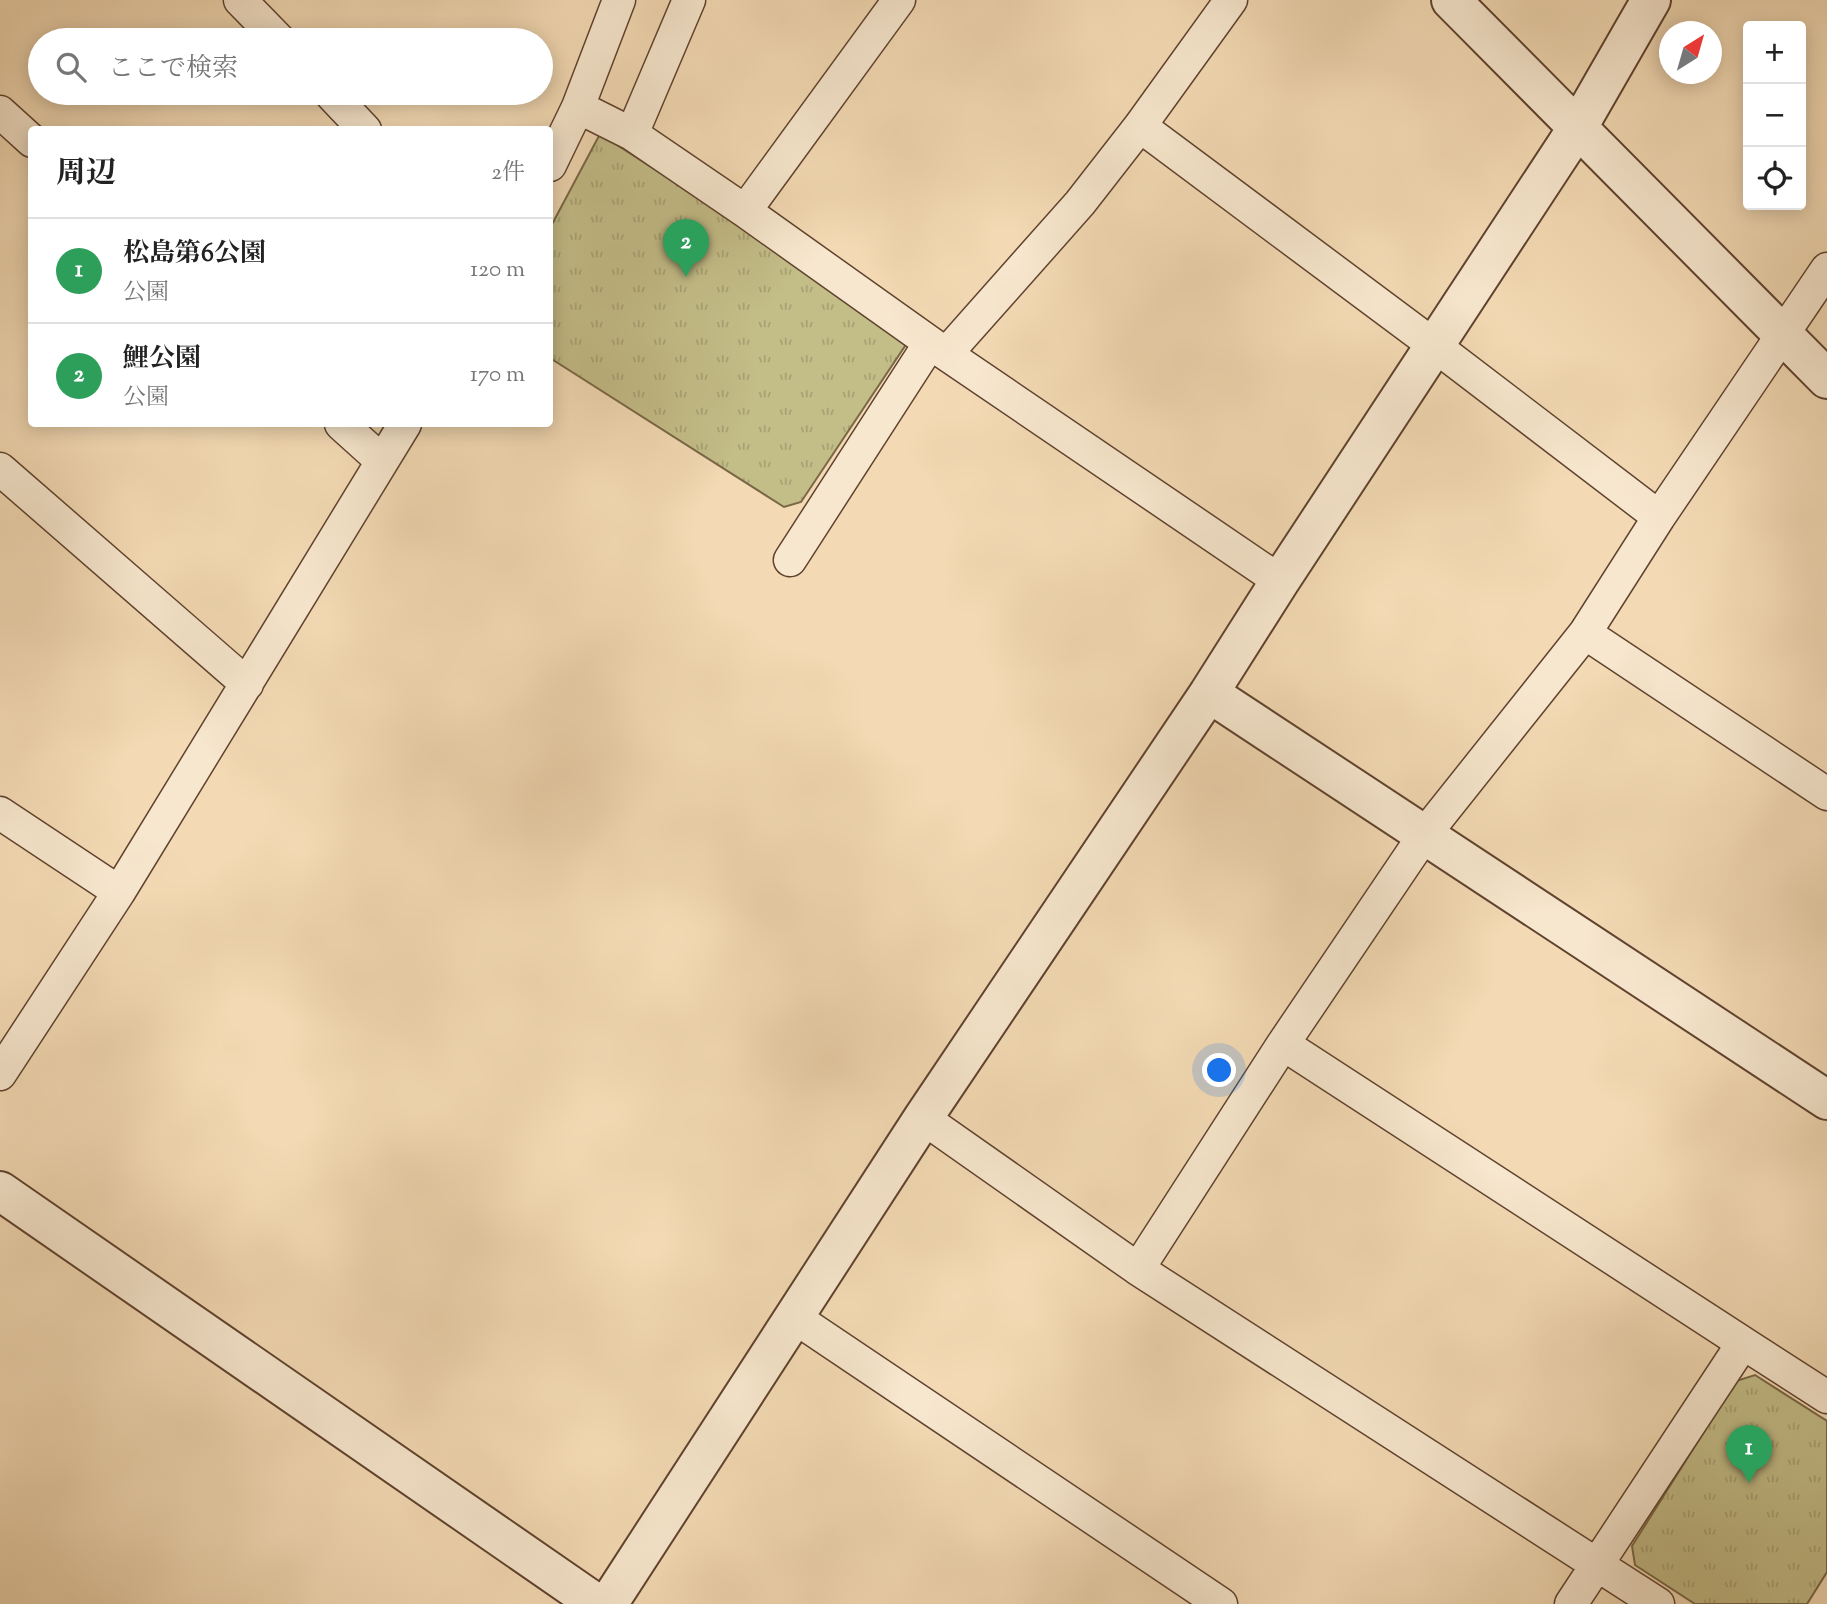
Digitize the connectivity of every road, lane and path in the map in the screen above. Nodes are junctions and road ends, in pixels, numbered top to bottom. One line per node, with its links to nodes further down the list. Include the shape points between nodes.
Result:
1 (240, 0): 8 (street)
2 (689, 0): 15 (street)
3 (899, 0): 18 (street)
4 (1231, 0): 13 (street)
5 (1451, 0): 14 (street)
6 (1651, 0): 14 (street)
7 (614, 2): 10 (street)
8 (267, 28)
9 (341, 105): 12 (street)
10 (578, 107): 15 (street); 17 (street)
11 (0, 112): 16 (street)
12 (361, 126)
13 (1140, 126): 21 (street); 22 (street, via 1080,204)
14 (1578, 127): 20 (street); 21 (street)
15 (632, 134): 18 (street)
16 (28, 137)
17 (553, 158)
18 (745, 211): 22 (street)
19 (1827, 269): 20 (street)
20 (1783, 334): 23 (street); 28 (street)
21 (1435, 346): 28 (street); 30 (street)
22 (938, 349): 29 (street); 30 (street)
23 (1827, 379)
24 (344, 427): 26 (street)
25 (403, 427): 26 (street)
26 (382, 461): 32 (street)
27 (0, 469): 32 (street)
28 (1659, 517): 31 (street)
29 (790, 559)
30 (1280, 581): 33 (street)
31 (1585, 633): 34 (street); 36 (street)
32 (247, 684): 37 (street)
33 (1209, 693): 36 (street); 41 (street)
34 (1827, 794)
35 (0, 813): 37 (street)
36 (1425, 834): 38 (street); 40 (street)
37 (120, 892): 39 (street)
38 (1283, 1044): 43 (street); 45 (street)
39 (0, 1074)
40 (1827, 1100)
41 (923, 1118): 43 (street); 44 (street)
42 (0, 1191): 48 (street)
43 (1138, 1269): 47 (street)
44 (794, 1317): 49 (street); 50 (street)
45 (1742, 1343): 46 (street); 47 (street)
46 (1827, 1397)
47 (1598, 1564): 51 (street); 52 (street)
48 (597, 1604)
49 (608, 1604)
50 (1221, 1604)
51 (1571, 1604)
52 (1658, 1604)

